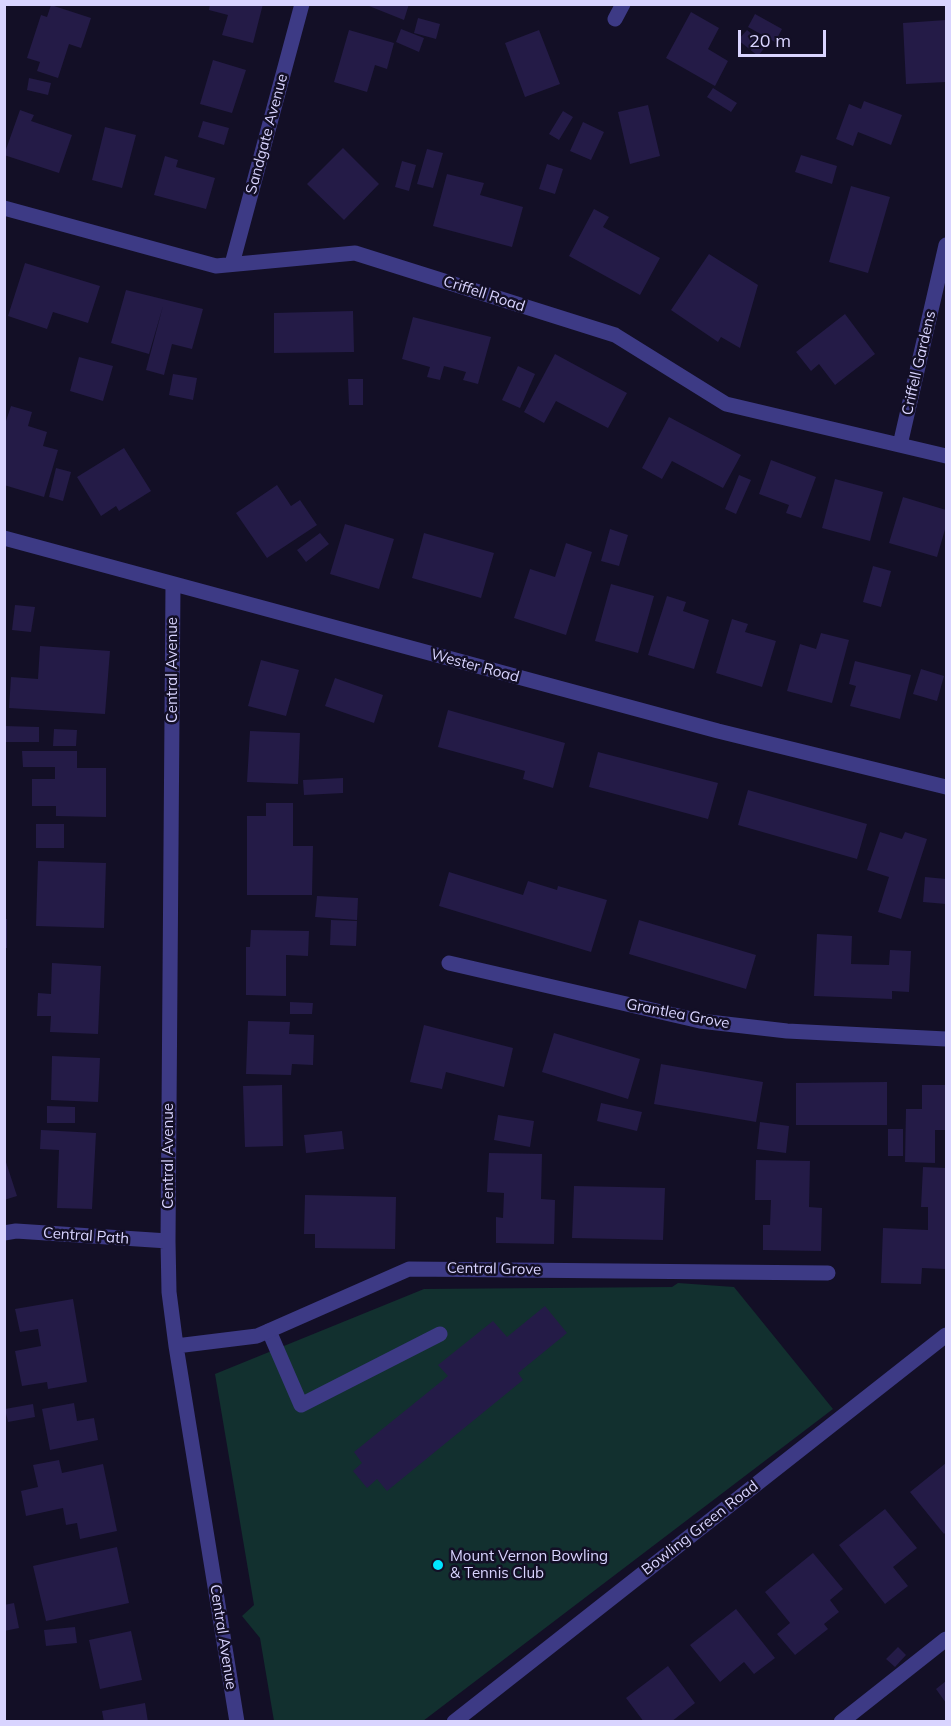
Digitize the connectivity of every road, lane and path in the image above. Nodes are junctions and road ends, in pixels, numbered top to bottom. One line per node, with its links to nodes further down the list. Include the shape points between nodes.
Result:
1 (302, 4): 6 (street, Sandgate Avenue)
2 (623, 4): 3 (street)
3 (615, 19)
4 (4, 208): 6 (street, Criffell Road, via 216,266)
5 (946, 245): 7 (street, Criffell Gardens)
6 (232, 264): 7 (street, Criffell Road, via 355,253 615,335 726,404)
7 (900, 445): 8 (street, Criffell Road)
8 (946, 456)
9 (4, 538): 10 (street, Wester Road)
10 (173, 584): 11 (street, Wester Road, via 706,728); 15 (street, Central Avenue)
11 (946, 787)
12 (449, 963): 13 (street, Grantlea Grove, via 700,1021 787,1031)
13 (946, 1039)
14 (4, 1233): 15 (street, Central Path)
15 (168, 1241): 20 (street, Central Avenue)
16 (828, 1273): 17 (street, Central Grove, via 409,1269)
17 (269, 1331): 18 (street, via 301,1405); 20 (street, Central Grove, via 257,1336)
18 (440, 1334)
19 (946, 1335): 23 (street, Bowling Green Road)
20 (176, 1346): 22 (street, Central Avenue)
21 (946, 1639): 24 (street)
22 (237, 1722)
23 (454, 1722)
24 (841, 1722)

